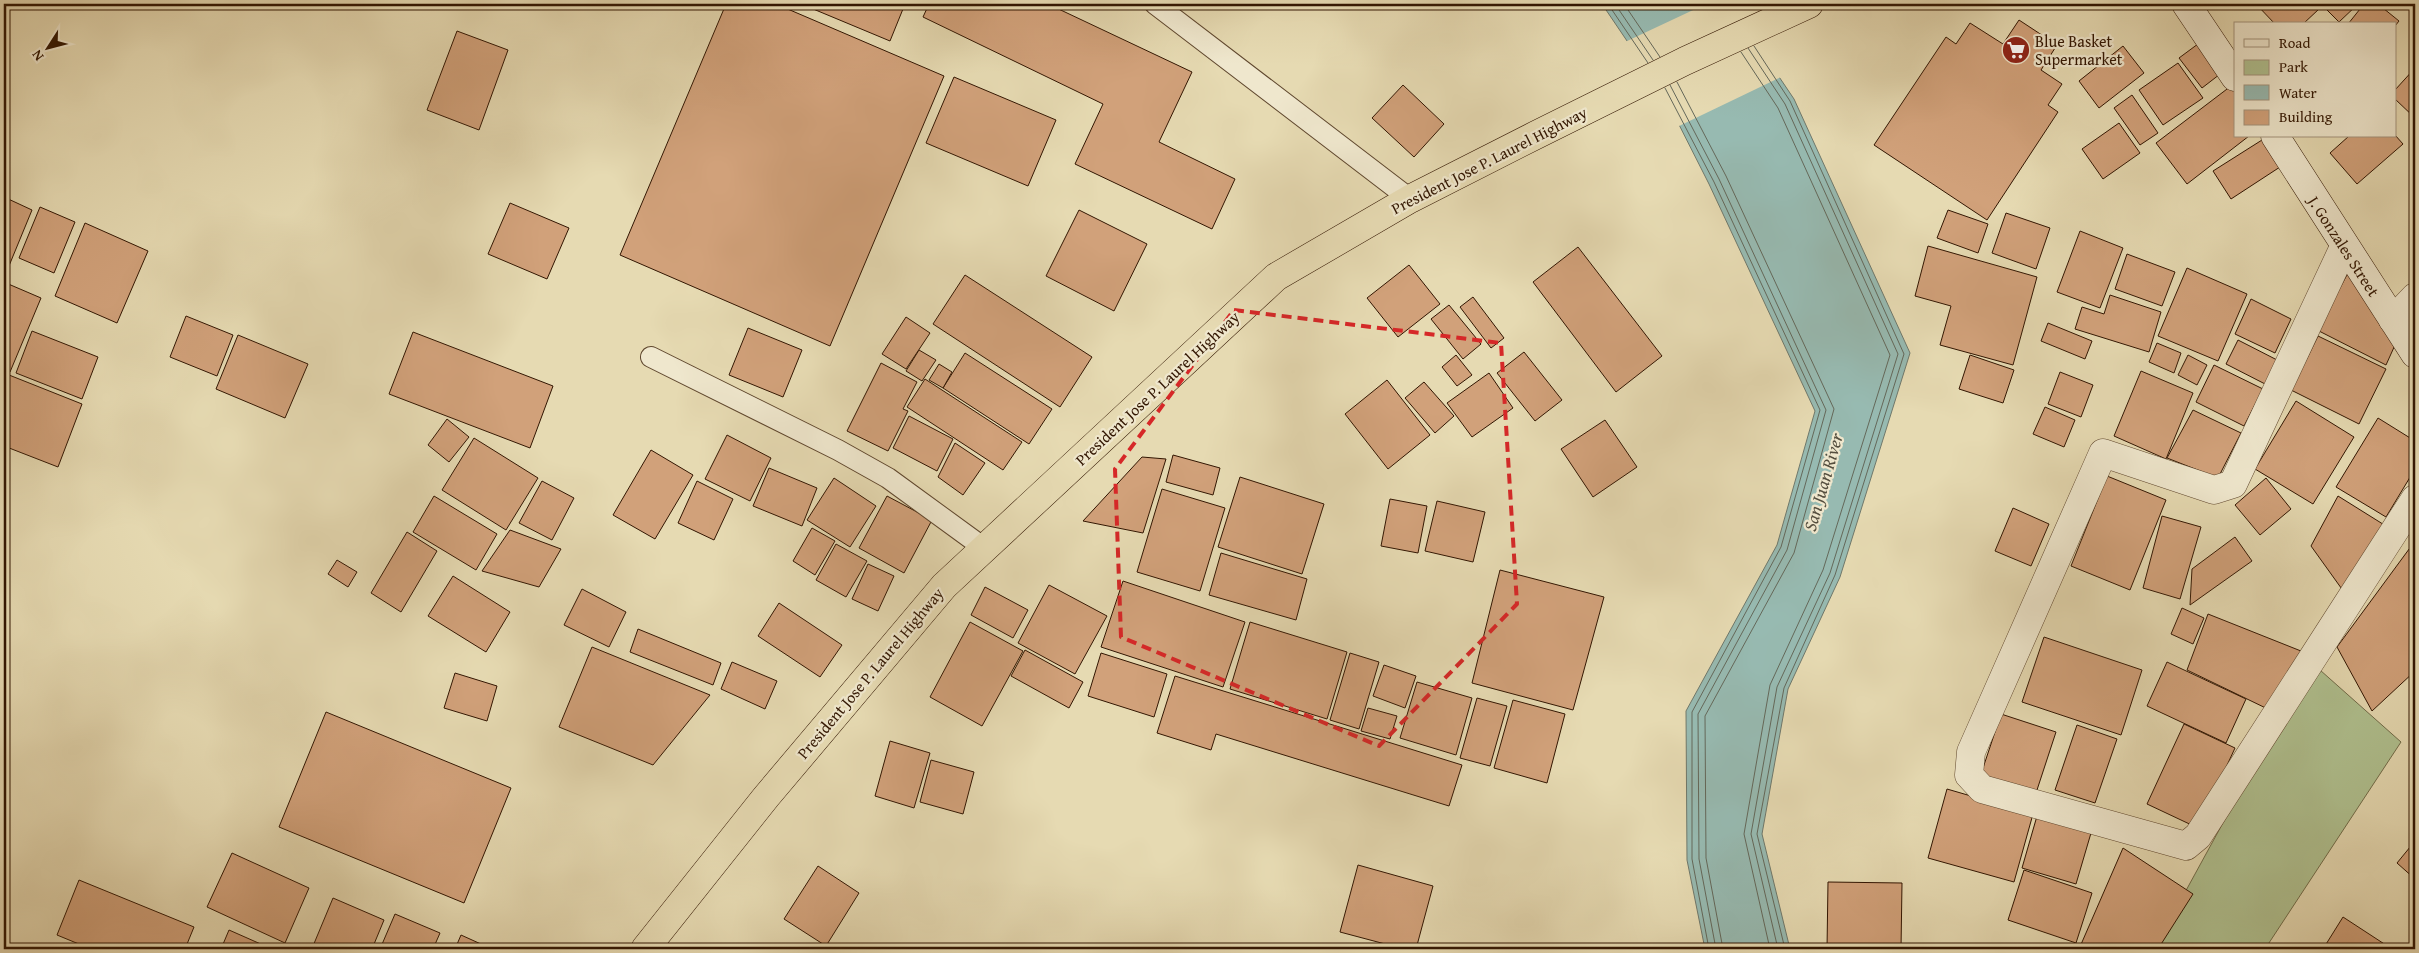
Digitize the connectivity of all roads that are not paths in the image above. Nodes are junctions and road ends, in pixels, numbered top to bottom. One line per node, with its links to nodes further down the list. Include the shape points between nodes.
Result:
1 (1155, 4): 6 (lane)
2 (2186, 4): 4 (street)
3 (1797, 9): 6 (highway, President Jose P. Laurel Highway, via 1685,61)
4 (2234, 76)
5 (2276, 138): 7 (street, J. Gonzales Street)
6 (1410, 199): 13 (highway, President Jose P. Laurel Highway, via 1276,277)
7 (2344, 247): 9 (street, J. Gonzales Street); 12 (street, via 2233,484 2214,490 2103,453 1971,752 1969,775 1982,788 2186,846 2198,836)
8 (2415, 297): 9 (street)
9 (2393, 320): 10 (street, J. Gonzales Street)
10 (2415, 354)
11 (651, 357): 13 (lane, via 847,454 888,478)
12 (2415, 499)
13 (984, 548): 14 (highway, President Jose P. Laurel Highway, via 902,632)
14 (644, 949)

